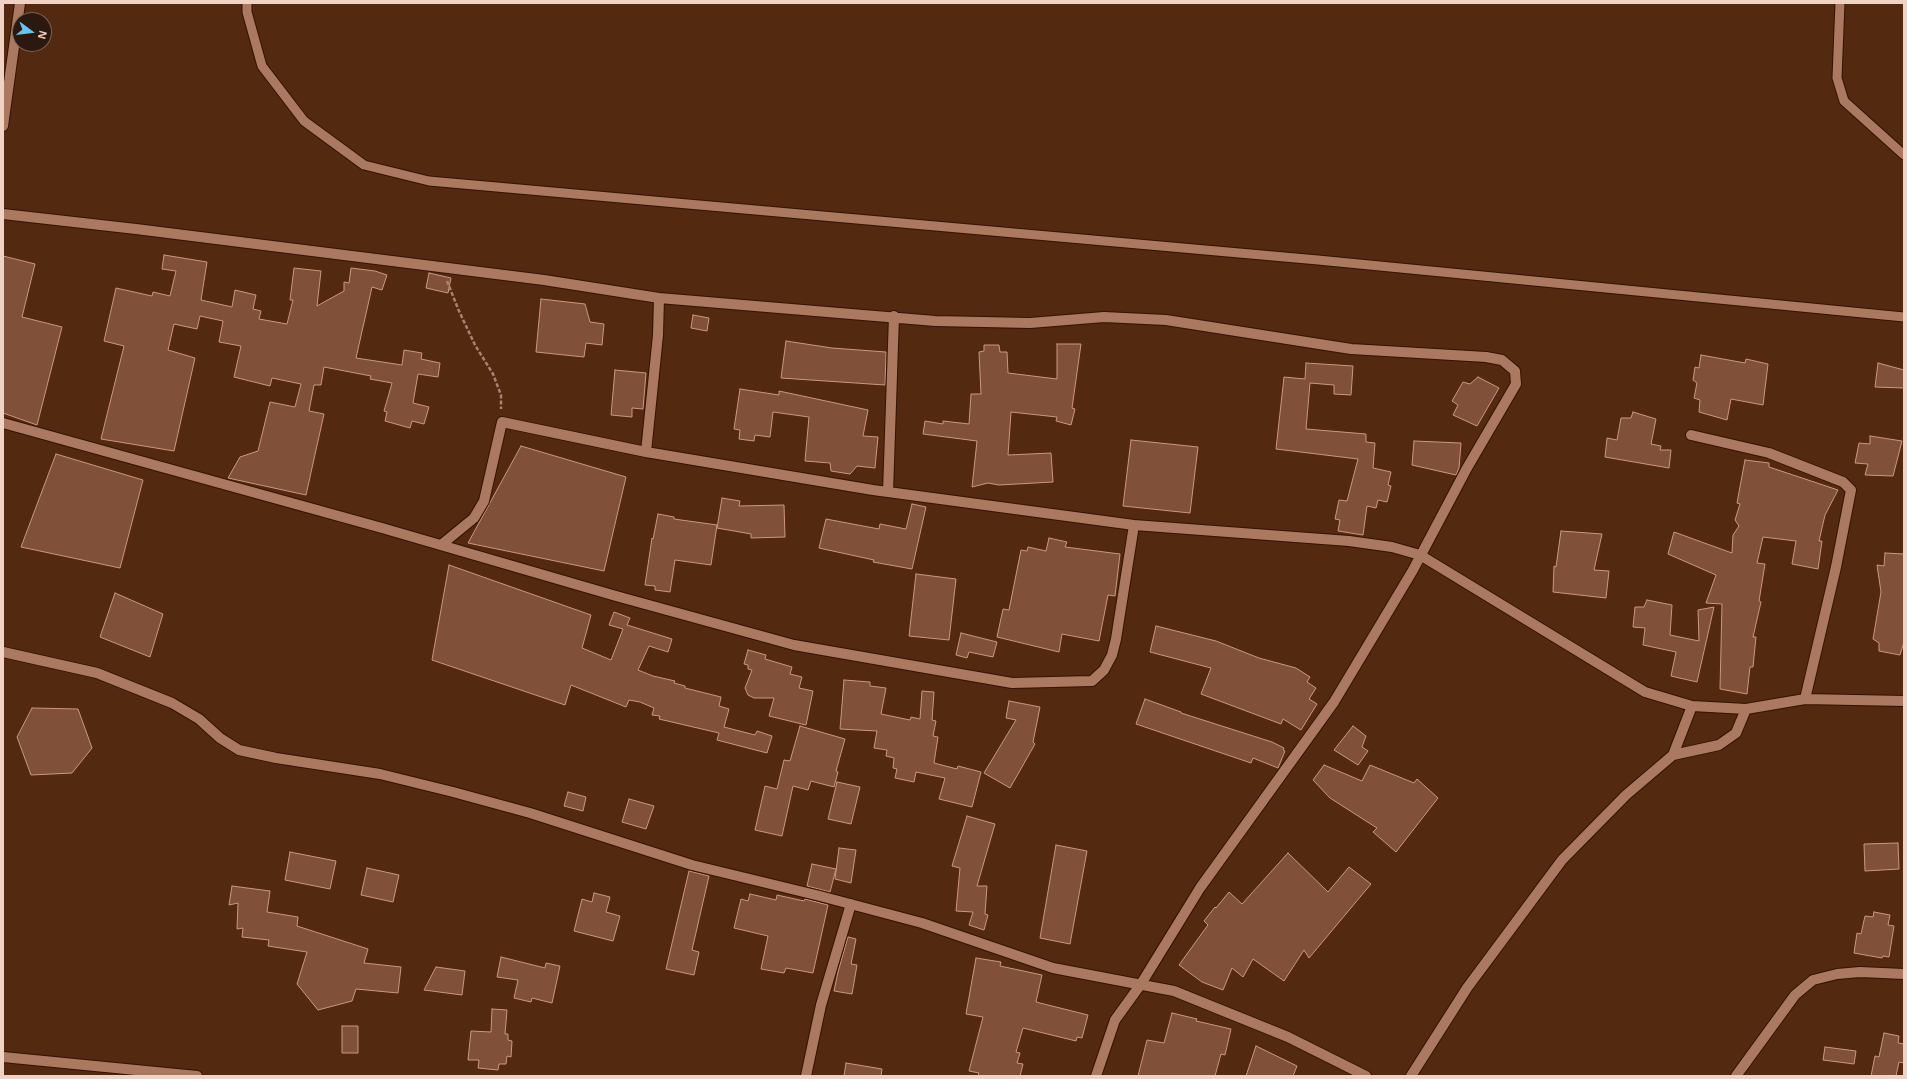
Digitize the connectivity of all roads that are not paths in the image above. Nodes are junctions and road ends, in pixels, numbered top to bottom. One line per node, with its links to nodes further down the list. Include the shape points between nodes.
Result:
1 (20, 3): 4 (street)
2 (247, 3): 9 (lane, via 247,12 262,66 304,121 364,165 429,181 1318,260)
3 (1840, 3): 5 (lane, via 1837,78 1844,101)
4 (3, 126)
5 (1904, 155)
6 (3, 214): 7 (street, via 544,280)
7 (659, 298): 8 (street); 12 (street, via 658,335)
8 (894, 316): 13 (street); 16 (street, via 935,321 1030,323 1104,317 1166,320 1351,349 1502,360 1515,371 1516,384)
9 (1904, 317)
10 (3, 423): 15 (street)
11 (1691, 436): 18 (street, via 1769,453 1843,482 1851,490)
12 (646, 452): 13 (street); 15 (street, via 502,422 484,502 474,518)
13 (888, 492): 14 (street)
14 (1134, 525): 15 (street, via 1112,655 1104,670 1092,680 1084,681 1012,683 794,645); 16 (street, via 1349,541 1392,547)
15 (441, 545)
16 (1420, 555): 20 (street, via 1645,692); 25 (street, via 1334,702 1200,888)
17 (3, 652): 23 (street, via 97,673 172,703 199,719 220,738 239,750 380,774 530,814 692,866)
18 (1805, 699): 19 (street); 21 (street)
19 (1904, 701)
20 (1692, 706): 21 (street); 22 (street)
21 (1746, 709): 22 (street, via 1736,733 1720,745)
22 (1672, 755): 31 (street, via 1626,795 1562,860 1467,988)
23 (851, 904): 25 (street, via 958,934 1053,968); 28 (street, via 821,1005)
24 (1904, 974): 32 (street, via 1860,972 1813,980 1795,995)
25 (1141, 984): 29 (street, via 1115,1020); 30 (street, via 1174,991 1217,1007 1288,1037)
26 (3, 1058): 27 (street)
27 (197, 1076)
28 (806, 1076)
29 (1096, 1076)
30 (1366, 1076)
31 (1411, 1076)
32 (1736, 1076)

